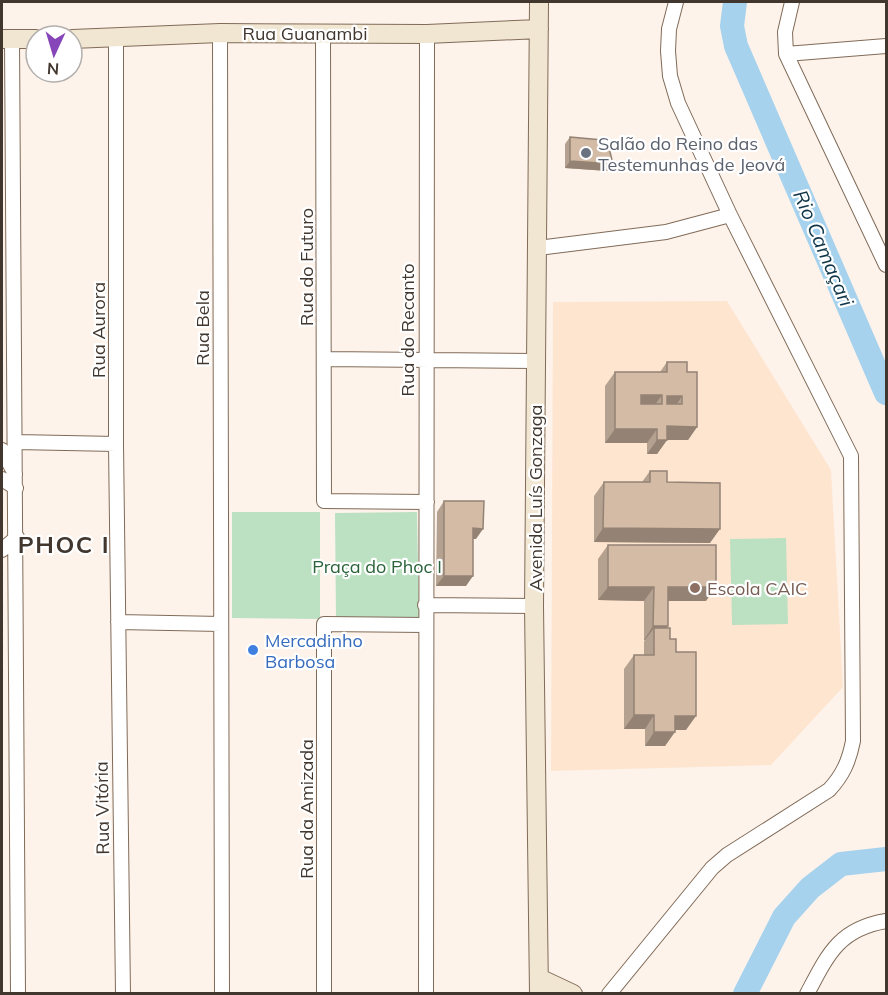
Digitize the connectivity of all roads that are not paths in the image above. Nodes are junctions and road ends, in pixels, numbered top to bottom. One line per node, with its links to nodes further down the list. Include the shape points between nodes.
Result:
1 (539, 2): 4 (street, Avenida Luís Gonzaga)
2 (676, 2): 14 (street, via 669,29 670,76 678,103)
3 (792, 2): 13 (street, via 785,32)
4 (539, 29): 7 (street, Rua Guanambi); 15 (street, Avenida Luís Gonzaga)
5 (220, 33): 6 (street, Rua Guanambi); 8 (street, Rua Guanambi); 31 (street, Rua Bela)
6 (323, 33): 7 (street, Rua Guanambi); 17 (street, Rua do Futuro)
7 (427, 34): 18 (street, Rua do Recanto)
8 (116, 38): 11 (street, Rua Guanambi); 21 (street, Rua Aurora)
9 (7, 39): 10 (street); 20 (street)
10 (24, 39)
11 (84, 39)
12 (886, 46): 13 (street)
13 (786, 54): 16 (street)
14 (730, 215): 15 (street, via 666,232); 41 (street, via 851,456 853,741 840,779 712,868)
15 (538, 248): 19 (street, Avenida Luís Gonzaga)
16 (886, 265)
17 (324, 359): 18 (street); 25 (street, Rua do Futuro, via 324,501)
18 (426, 359): 19 (street); 25 (street, Rua do Recanto)
19 (536, 361): 29 (street, Avenida Luís Gonzaga)
20 (16, 442): 21 (street); 24 (street)
21 (116, 444): 30 (street, Rua Aurora)
22 (2, 450): 24 (street)
23 (2, 479): 24 (street)
24 (16, 482): 26 (street)
25 (427, 502): 28 (street, Rua do Recanto)
26 (17, 537): 27 (street); 35 (street)
27 (2, 550)
28 (424, 606): 29 (street); 32 (street, Rua do Recanto)
29 (534, 606): 34 (street, Avenida Luís Gonzaga)
30 (118, 622): 31 (street); 36 (street, Rua Vitória)
31 (221, 624): 37 (street, Rua Bela)
32 (424, 625): 38 (street, Rua da Amizada, via 324,624); 39 (street, Rua do Recanto)
33 (886, 921): 42 (street, via 844,937)
34 (539, 986): 40 (street)
35 (18, 993)
36 (123, 993)
37 (222, 993)
38 (324, 993)
39 (426, 993)
40 (573, 993)
41 (609, 993)
42 (807, 993)

